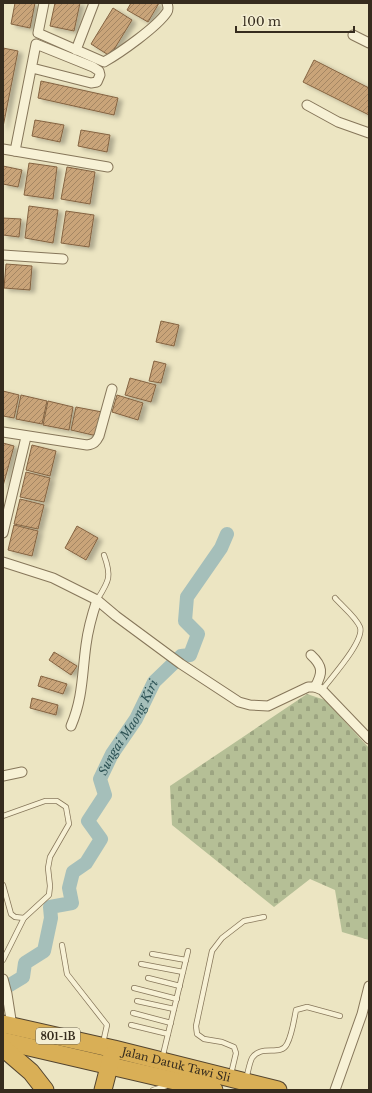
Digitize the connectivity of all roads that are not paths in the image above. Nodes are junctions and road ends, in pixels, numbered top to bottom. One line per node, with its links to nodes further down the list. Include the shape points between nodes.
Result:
1 (44, 3): 6 (street, via 38,33)
2 (94, 3): 6 (street)
3 (168, 3): 6 (street, via 166,13 141,36 104,62)
4 (353, 35): 5 (street)
5 (369, 43)
6 (76, 50)
7 (32, 68): 7 (street, via 91,83 97,82 100,75 99,71 93,68 36,44); 11 (street)
8 (306, 105): 9 (street, via 338,122)
9 (369, 133)
10 (3, 149): 11 (street)
11 (15, 151): 12 (street)
12 (108, 167)
13 (3, 255): 14 (street)
14 (63, 259)
15 (112, 389): 17 (street, via 96,443 87,445)
16 (3, 432): 17 (street)
17 (26, 437): 18 (street)
18 (3, 533)
19 (104, 555): 22 (lane, via 109,578)
20 (3, 562): 22 (street, via 53,578)
21 (335, 598): 24 (lane, via 351,614 360,627 360,634 354,647)
22 (97, 600): 24 (street, via 181,664 239,702 250,706 268,706 308,686); 25 (street, via 89,624 82,690)
23 (311, 655): 24 (street, via 320,666)
24 (319, 688): 26 (street)
25 (71, 726)
26 (369, 739)
27 (22, 772): 28 (street)
28 (3, 776)
29 (3, 816): 32 (lane, via 45,800 57,801 66,807 69,824 50,857 49,894)
30 (3, 885): 32 (lane, via 11,914)
31 (264, 917): 61 (lane, via 244,921 222,938 212,951 196,1026 197,1034 204,1039 234,1047)
32 (24, 918): 36 (lane)
33 (62, 945): 58 (lane, via 67,974 108,1025)
34 (188, 951): 37 (lane)
35 (152, 954): 37 (lane)
36 (3, 960)
37 (186, 960): 39 (lane)
38 (141, 964): 39 (lane)
39 (183, 972): 42 (lane)
40 (148, 978): 42 (lane)
41 (3, 979): 52 (street, via 7,994)
42 (180, 986): 45 (lane)
43 (369, 986): 49 (street)
44 (134, 988): 45 (lane)
45 (177, 999): 47 (lane)
46 (136, 1001): 47 (lane)
47 (174, 1009): 51 (lane)
48 (133, 1013): 51 (lane)
49 (366, 1014): 68 (street)
50 (340, 1016): 61 (lane, via 307,1008 296,1010 287,1044 282,1049 259,1052)
51 (171, 1023): 54 (lane)
52 (8, 1025): 56 (highway, 801-1B)
53 (131, 1025): 54 (lane)
54 (168, 1034): 60 (lane)
55 (3, 1040): 59 (highway)
56 (78, 1041): 58 (highway, 801-1B); 59 (highway, via 85,1053)
57 (3, 1048): 63 (highway, via 31,1072)
58 (108, 1053): 59 (highway); 60 (highway, Jalan Datuk Tawi Sli); 62 (highway, Jalan Datuk Tawi Sli); 64 (highway, Jalan Datuk Tawi Sli)
59 (84, 1059)
60 (162, 1061): 61 (highway, Jalan Datuk Tawi Sli)
61 (238, 1080): 67 (highway, Jalan Datuk Tawi Sli)
62 (188, 1085): 65 (lane); 66 (highway, Jalan Datuk Tawi Sli)
63 (45, 1090)
64 (103, 1090)
65 (153, 1090)
66 (214, 1090)
67 (278, 1090)
68 (335, 1090)

